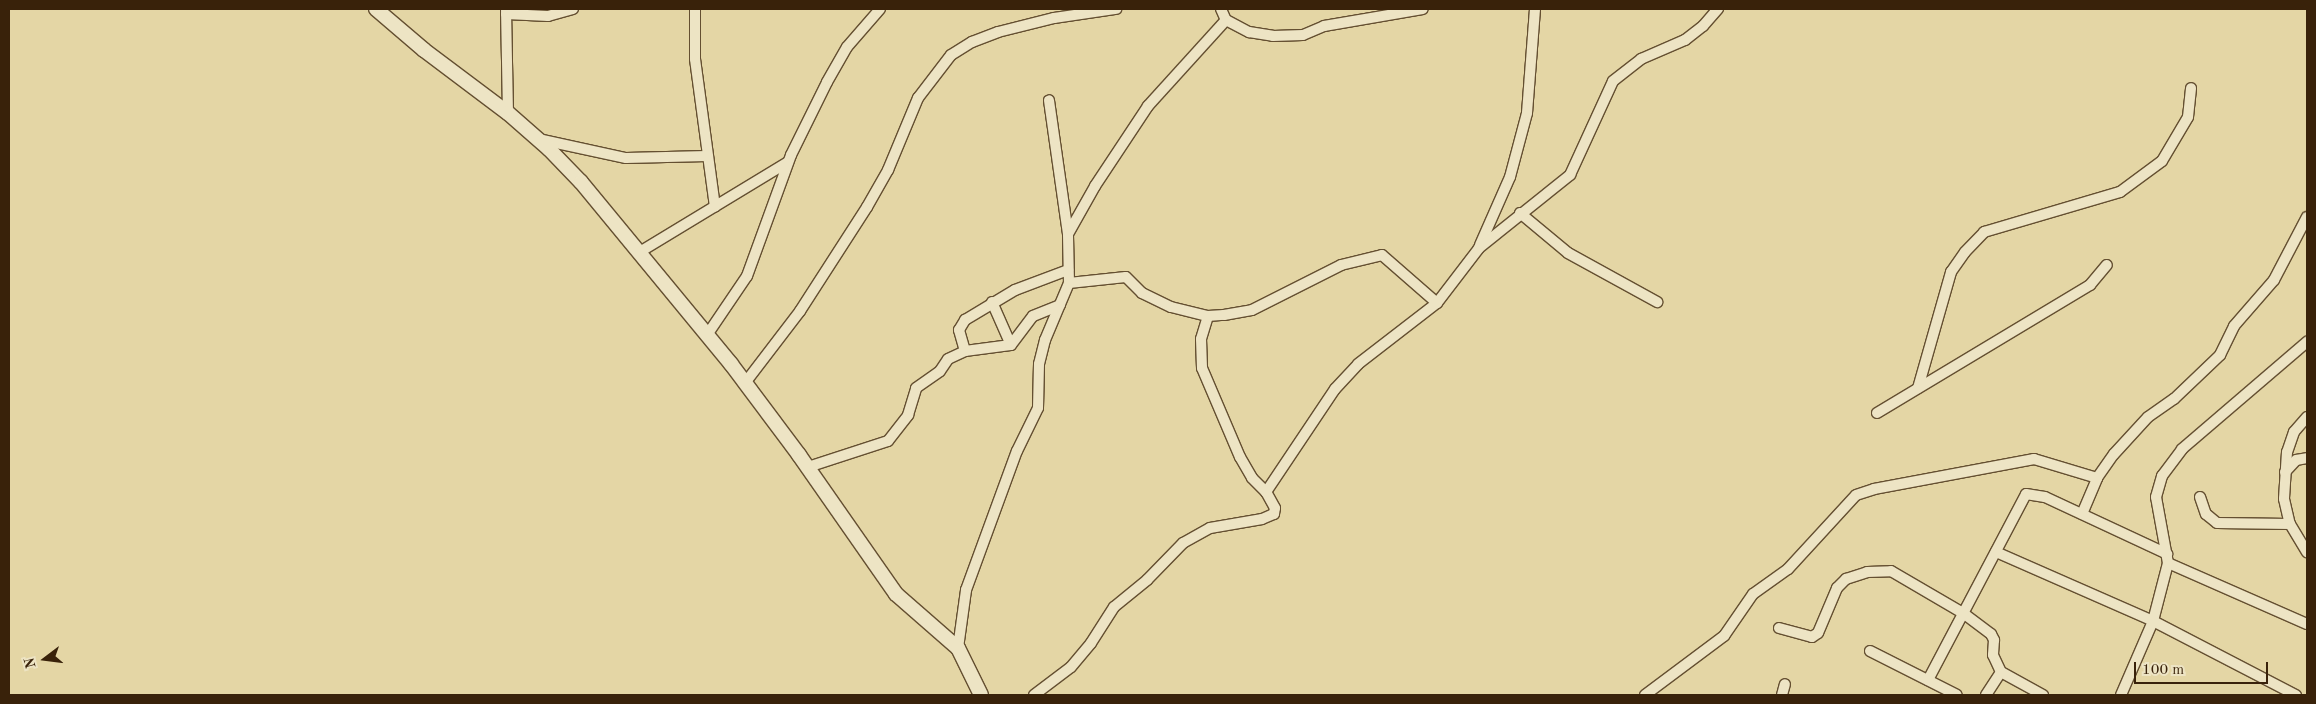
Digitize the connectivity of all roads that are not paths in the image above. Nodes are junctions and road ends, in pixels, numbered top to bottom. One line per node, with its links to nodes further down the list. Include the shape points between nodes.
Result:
1 (376, 9): 14 (street)
2 (573, 9): 10 (street, via 548,16)
3 (880, 9): 17 (street, via 846,47)
4 (1116, 9): 36 (street, via 1054,18 998,32 951,55 918,98 888,170 867,207 800,311)
5 (1222, 9): 11 (street)
6 (1423, 9): 11 (street, via 1324,26 1303,35 1273,36 1249,32)
7 (1536, 9): 22 (street, via 1526,113 1510,177)
8 (1718, 9): 19 (street, via 1704,26 1685,40 1641,59 1613,81 1570,175)
9 (692, 10): 16 (street)
10 (506, 11): 14 (street)
11 (1226, 20): 21 (street, via 1148,106 1094,186)
12 (2191, 88): 37 (street, via 2188,117 2162,161 2120,192 1984,232 1965,252 1951,272)
13 (1050, 100): 21 (street)
14 (508, 113): 15 (street)
15 (538, 139): 16 (street, via 626,158); 23 (street, via 580,182)
16 (707, 156): 18 (street)
17 (788, 162): 18 (street); 32 (street, via 747,276)
18 (715, 207): 23 (street)
19 (1520, 213): 22 (street); 28 (street, via 1568,252)
20 (2307, 217): 43 (street, via 2274,280 2234,326 2220,355 2174,399 2148,417 2114,454)
21 (1068, 234): 25 (street)
22 (1478, 248): 29 (street)
23 (638, 253): 32 (street)
24 (2108, 265): 37 (street, via 2090,284)
25 (1068, 270): 26 (street); 27 (street)
26 (1068, 283): 30 (street); 31 (street, via 1126,277 1154,300 1171,308)
27 (992, 302): 34 (street); 35 (street, via 960,324)
28 (1657, 302)
29 (1436, 303): 31 (street, via 1387,257 1369,256 1341,265 1252,310); 44 (street, via 1358,364 1335,389)
30 (1060, 305): 34 (street, via 1033,316); 55 (street, via 1042,352 1038,408 1017,451 966,590)
31 (1208, 316): 44 (street, via 1202,338 1202,368 1240,457 1252,478)
32 (707, 335): 36 (street)
33 (2307, 342): 50 (street, via 2182,449 2162,476 2156,498)
34 (1012, 344): 35 (street)
35 (965, 351): 41 (street, via 954,355 916,388 908,416 888,441)
36 (745, 383): 41 (street)
37 (1918, 388): 38 (street)
38 (1877, 413)
39 (2307, 417): 42 (street, via 2294,432)
40 (2307, 458): 42 (street, via 2296,460)
41 (808, 467): 55 (street, via 896,594)
42 (2285, 472): 47 (street, via 2284,499)
43 (2098, 478): 46 (street); 62 (street, via 2034,459 1856,495 1788,569 1753,594 1724,636)
44 (1266, 492): 61 (street, via 1275,508 1274,514 1210,528 1183,543 1147,580 1114,607 1071,667)
45 (2200, 497): 47 (street, via 2206,514 2217,523)
46 (2082, 514): 48 (street, via 2045,497 2026,494); 50 (street)
47 (2290, 524): 49 (street)
48 (1996, 552): 51 (street); 52 (street)
49 (2307, 552)
50 (2168, 558): 52 (street); 53 (street)
51 (1963, 613): 54 (street, via 1891,571 1881,570 1846,579 1837,588 1818,633 1812,636); 57 (street, via 1994,640 1994,655); 58 (street)
52 (2153, 621): 67 (street); 68 (street)
53 (2307, 624)
54 (1779, 628)
55 (958, 648): 60 (street)
56 (1870, 651): 58 (street)
57 (2001, 672): 65 (street); 66 (street)
58 (1928, 680): 64 (street)
59 (1785, 684): 63 (street)
60 (981, 695)
61 (1034, 695)
62 (1645, 695)
63 (1782, 695)
64 (1956, 695)
65 (1986, 695)
66 (2043, 695)
67 (2121, 695)
68 (2296, 695)

